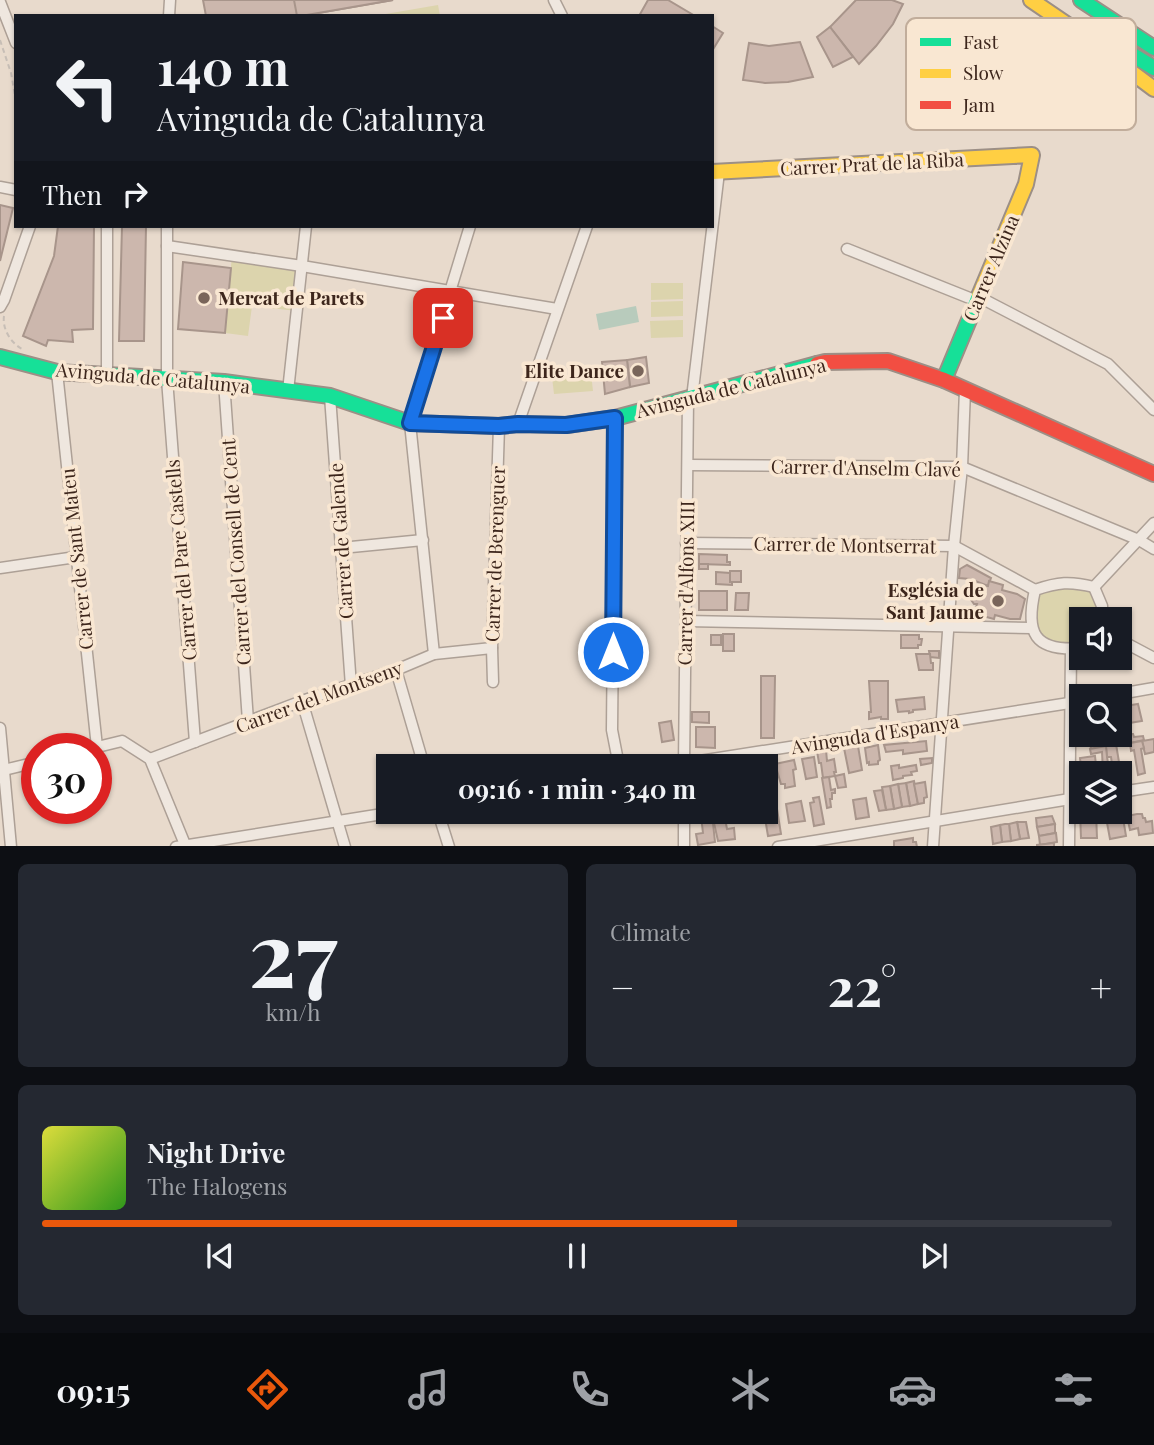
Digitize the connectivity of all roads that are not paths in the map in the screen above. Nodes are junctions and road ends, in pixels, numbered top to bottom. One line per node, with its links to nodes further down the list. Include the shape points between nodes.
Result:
1 (1031, 0): 5 (main road)
2 (1043, 0): 6 (main road)
3 (1081, 0): 7 (main road)
4 (0, 2): 9 (street)
5 (1057, 18)
6 (1072, 18)
7 (1108, 18)
8 (1136, 36): 10 (main road)
9 (14, 38)
10 (1154, 48)
11 (1136, 57): 12 (main road)
12 (1154, 68)
13 (1136, 76): 14 (main road)
14 (1154, 89)
15 (1032, 155): 16 (main road, Carrer Prat de la Riba); 28 (main road, Carrer Alzina, via 1026,184)
16 (715, 172)
17 (29, 228): 30 (street)
18 (107, 228): 33 (street)
19 (167, 228): 24 (street, Carrer del Pare Castells)
20 (306, 228): 26 (street)
21 (469, 228): 27 (street)
22 (586, 228): 29 (street)
23 (709, 228): 40 (street, Carrer d'Alfons XIII)
24 (167, 246): 26 (street); 34 (street, Carrer del Pare Castells)
25 (847, 249): 28 (street)
26 (302, 266): 27 (street); 38 (street)
27 (451, 291): 29 (street); 43 (street)
28 (978, 299): 35 (main road, Carrer Alzina); 41 (street, via 1108,364)
29 (557, 309): 44 (street)
30 (2, 311)
31 (0, 357): 32 (main road, Avinguda de Catalunya)
32 (57, 372): 33 (main road, Avinguda de Catalunya); 56 (street, Carrer de Sant Mateu)
33 (107, 375): 34 (main road, Avinguda de Catalunya)
34 (167, 379): 36 (main road, Avinguda de Catalunya); 80 (street, Carrer del Pare Castells)
35 (944, 380): 37 (main road, Avinguda de Catalunya); 40 (main road, Avinguda de Catalunya, via 888,362 825,362)
36 (224, 382): 38 (main road, Avinguda de Catalunya); 76 (street, Carrer del Consell de Cent)
37 (965, 390): 47 (street); 48 (main road, Avinguda de Catalunya)
38 (288, 391): 39 (main road, Avinguda de Catalunya)
39 (330, 396): 43 (main road, Avinguda de Catalunya); 54 (street, Carrer de Galende)
40 (690, 398): 42 (main road, Avinguda de Catalunya); 46 (street, Carrer d'Alfons XIII)
41 (1154, 410)
42 (615, 418): 44 (main road, Avinguda de Catalunya, via 566,425); 83 (street, via 612,730)
43 (410, 423): 45 (main road, Avinguda de Catalunya); 50 (street)
44 (518, 424): 45 (main road, Avinguda de Catalunya)
45 (499, 426): 65 (street, Carrer de Berenguer)
46 (688, 465): 47 (street, Carrer d'Anselm Clavé); 52 (street, Carrer d'Alfons XIII)
47 (962, 467): 51 (street, Carrer d'Anselm Clavé); 53 (street)
48 (1154, 474)
49 (1154, 523): 51 (street)
50 (423, 540): 54 (street); 67 (street)
51 (1139, 540): 55 (street, Carrer d'Anselm Clavé); 58 (street)
52 (686, 543): 53 (street, Carrer de Montserrat); 61 (street, Carrer d'Alfons XIII)
53 (954, 546): 59 (street, Carrer de Montserrat); 62 (street)
54 (341, 548): 71 (street, Carrer de Galende)
55 (1154, 549)
56 (76, 557): 57 (street); 79 (street, Carrer de Sant Mateu)
57 (0, 568)
58 (1094, 587): 59 (street, via 1063,582); 60 (street)
59 (1035, 590): 63 (street)
60 (1102, 607)
61 (686, 621): 62 (street); 84 (street, Carrer d'Alfons XIII)
62 (948, 625): 63 (street); 77 (street)
63 (1031, 628): 66 (street, via 1051,648)
64 (1132, 646): 68 (street)
65 (492, 648): 67 (street, Carrer del Montseny); 70 (street, Carrer de Berenguer)
66 (1069, 648)
67 (434, 654): 69 (street, Carrer del Montseny)
68 (1154, 658)
69 (396, 670): 71 (street, Carrer del Montseny); 82 (street)
70 (493, 682)
71 (351, 686): 74 (street, Carrer del Montseny)
72 (1154, 688): 73 (street)
73 (1132, 692)
74 (302, 701): 76 (street, Carrer del Montseny); 93 (street)
75 (1069, 703): 77 (street, Avinguda d'Espanya)
76 (248, 721): 80 (street, Carrer del Montseny)
77 (940, 724): 85 (street, Avinguda d'Espanya); 94 (street)
78 (0, 728): 88 (street)
79 (92, 733)
80 (195, 742): 86 (street, Carrer del Montseny)
81 (112, 743): 86 (street, via 122,741)
82 (420, 754)
83 (617, 754)
84 (684, 754)
85 (753, 754)
86 (150, 759): 99 (street)
87 (21, 766): 88 (street)
88 (3, 771): 98 (street)
89 (1154, 787): 90 (street)
90 (1132, 790)
91 (1069, 799): 94 (street)
92 (376, 815): 93 (street)
93 (338, 821): 99 (street); 100 (street)
94 (934, 822): 103 (street); 104 (street)
95 (442, 824): 101 (street)
96 (684, 824): 102 (street)
97 (1069, 824): 105 (street)
98 (11, 846)
99 (182, 846)
100 (345, 846)
101 (449, 846)
102 (684, 846)
103 (778, 846)
104 (933, 846)
105 (1069, 846)

